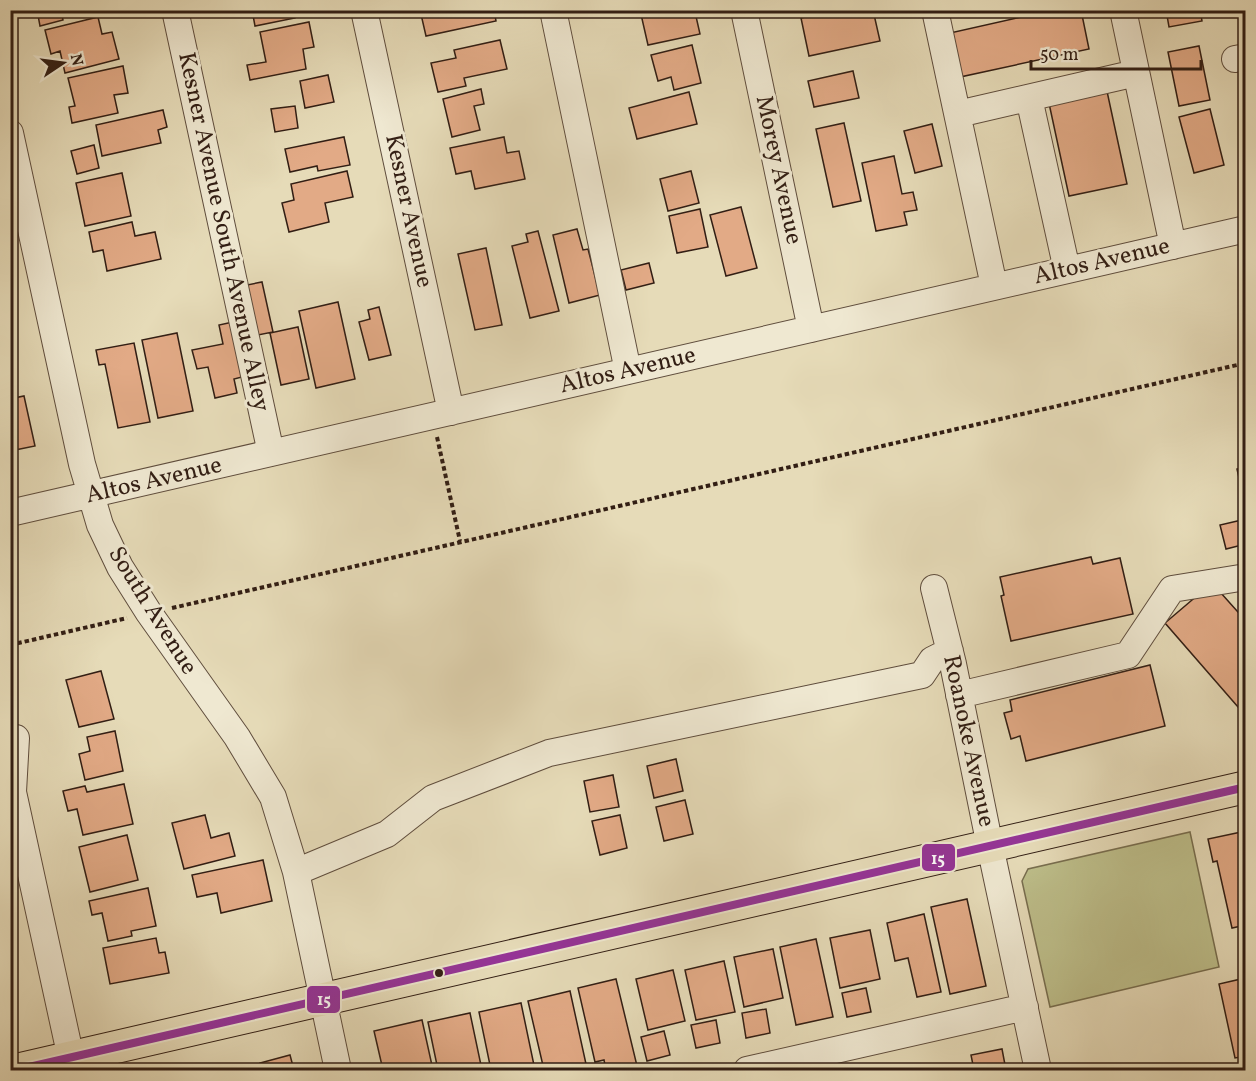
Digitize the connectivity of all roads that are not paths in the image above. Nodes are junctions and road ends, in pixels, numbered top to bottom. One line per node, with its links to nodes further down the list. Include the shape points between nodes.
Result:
1 (175, 10): 18 (street, Kesner Avenue South Avenue Alley)
2 (364, 10): 17 (street, Kesner Avenue)
3 (553, 10): 16 (street)
4 (744, 10): 15 (street, Morey Avenue)
5 (935, 10): 9 (street)
6 (1123, 10): 7 (street)
7 (1136, 74): 8 (street); 12 (street)
8 (1029, 98): 9 (street); 13 (street)
9 (958, 114): 14 (street)
10 (10, 133): 19 (street, South Avenue)
11 (1245, 229): 12 (street, Altos Avenue)
12 (1173, 246): 13 (street, Altos Avenue)
13 (1067, 270): 14 (street, Altos Avenue)
14 (994, 286): 15 (street, Altos Avenue)
15 (812, 329): 16 (street, Altos Avenue)
16 (628, 371): 17 (street, Altos Avenue)
17 (451, 412): 18 (street, Altos Avenue)
18 (271, 453): 19 (street, Altos Avenue)
19 (91, 495): 20 (street, Altos Avenue); 28 (street, South Avenue, via 120,567 273,796)
20 (10, 513)
21 (1245, 577): 24 (street, via 1172,589 1128,655)
22 (934, 588): 23 (street, Roanoke Avenue)
23 (950, 651): 24 (street, Roanoke Avenue); 28 (street, via 932,660 922,675 549,753 433,798 387,834)
24 (959, 695): 27 (street, Roanoke Avenue)
25 (16, 738): 31 (street, via 13,792)
26 (1245, 787): 27 (main road)
27 (990, 846): 29 (main road); 30 (street, Roanoke Avenue)
28 (296, 872): 29 (street, South Avenue)
29 (322, 1000): 31 (main road); 33 (street, South Avenue)
30 (1025, 1007): 34 (street); 35 (street, Roanoke Avenue)
31 (71, 1058): 32 (main road)
32 (16, 1071)
33 (338, 1071)
34 (747, 1071)
35 (1038, 1071)

